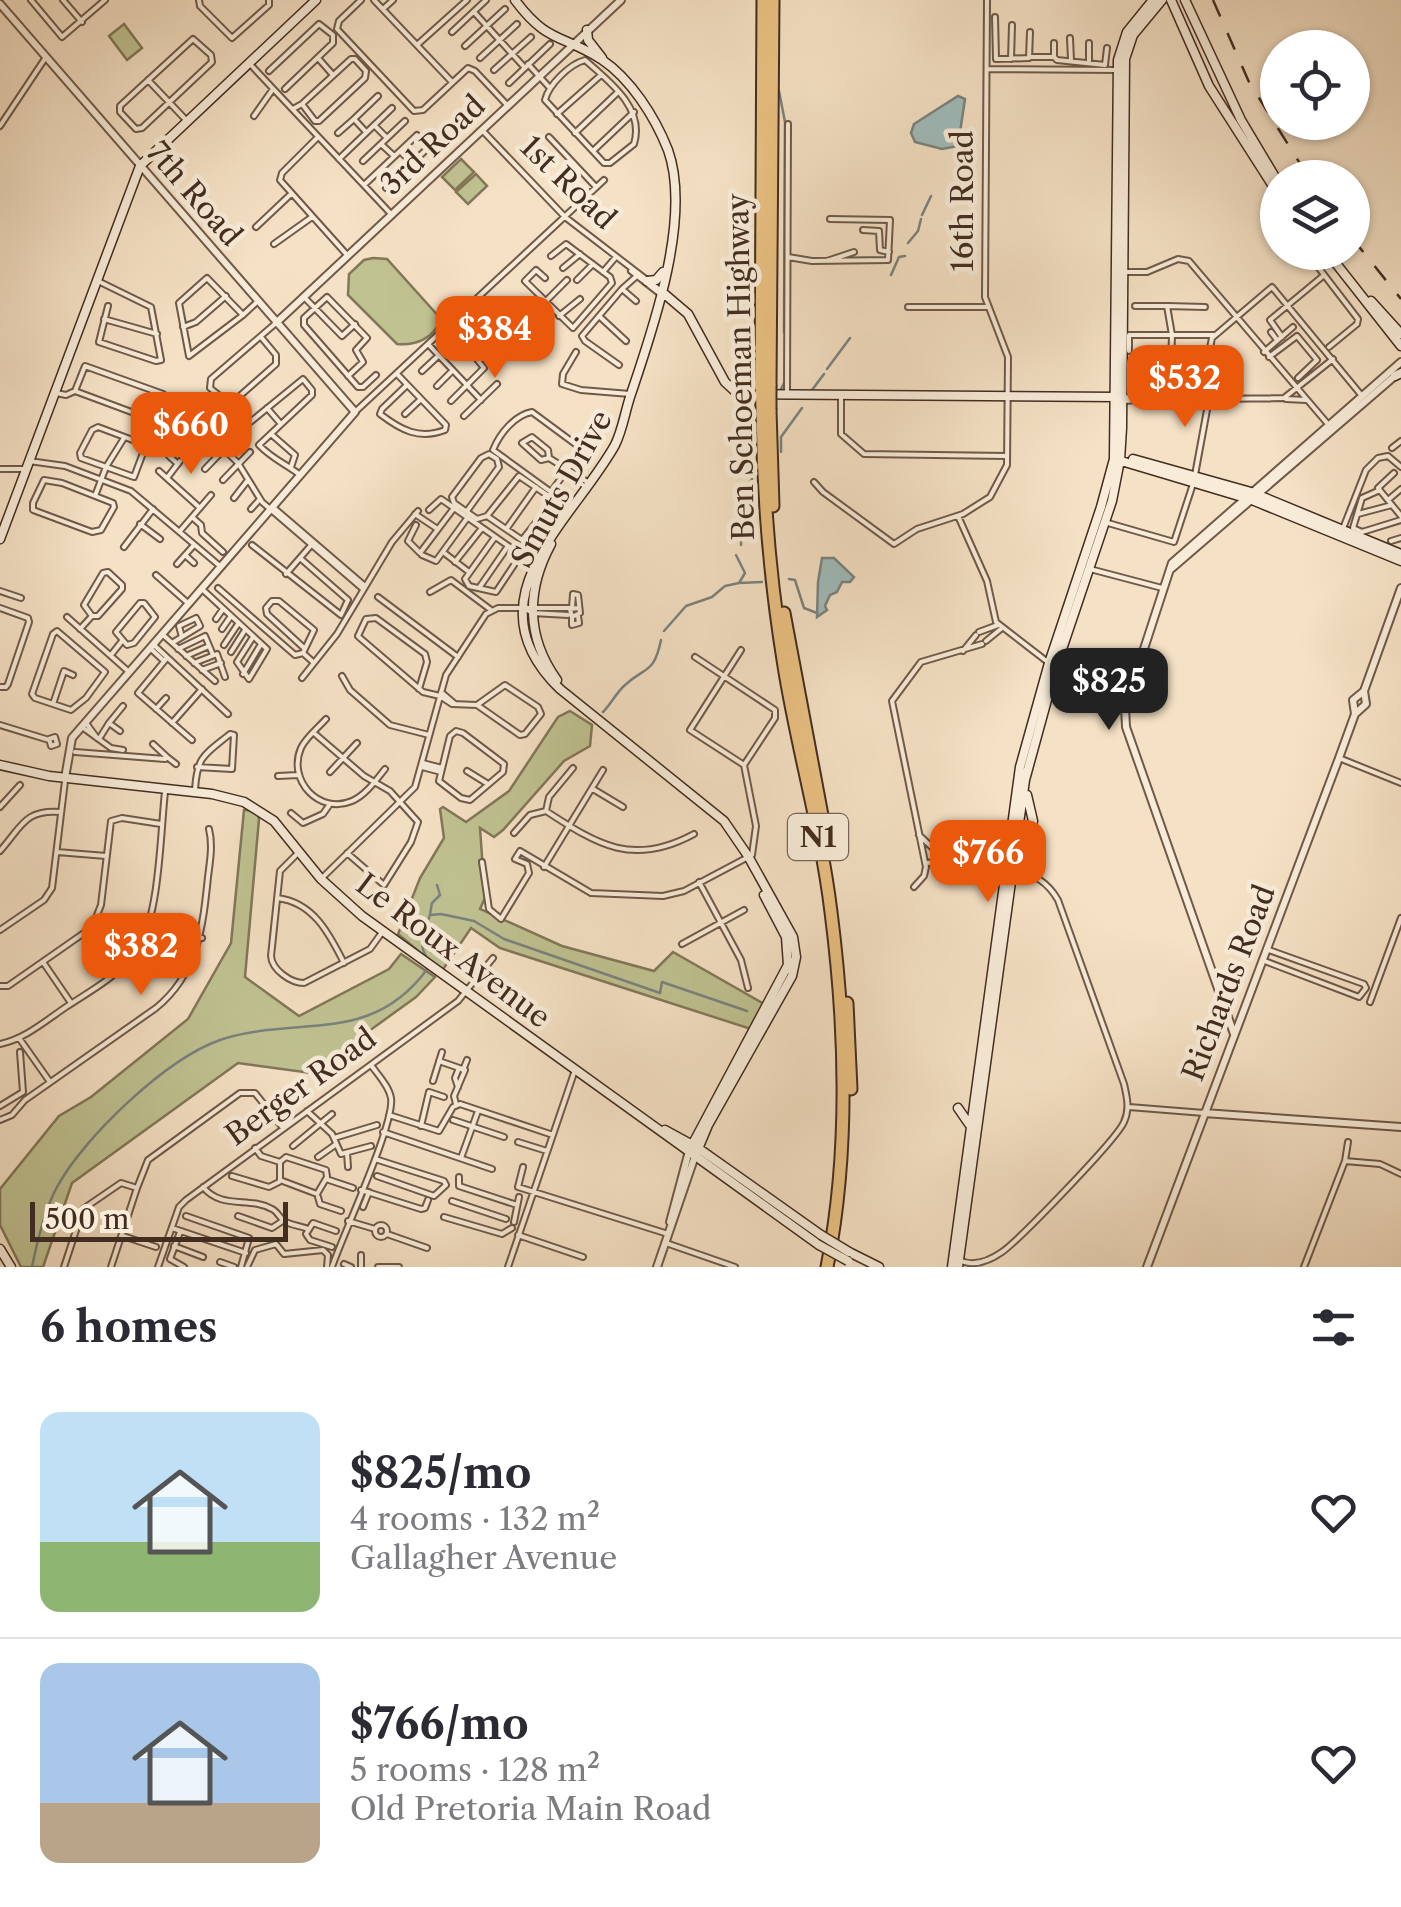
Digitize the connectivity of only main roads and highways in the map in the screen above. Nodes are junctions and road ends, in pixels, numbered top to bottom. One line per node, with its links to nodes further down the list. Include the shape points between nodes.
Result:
1 (316, 0): 44 (main road, via 140,166)
2 (515, 0): 13 (main road, Smuts Drive, via 541,30)
3 (761, 0): 12 (highway)
4 (775, 0): 12 (highway)
5 (1152, 0): 14 (main road, via 1122,41)
6 (1162, 0): 9 (main road)
7 (1172, 0): 10 (main road)
8 (1186, 0): 16 (main road)
9 (1151, 12): 10 (main road, via 1167,6); 14 (main road, via 1129,41)
10 (1180, 23): 17 (main road, via 1216,98)
11 (587, 30): 13 (main road)
12 (768, 35): 33 (highway, Ben Schoeman Highway / N1, bridge)
13 (608, 65): 15 (main road, Smuts Drive, via 646,108)
14 (1121, 70): 21 (main road); 21 (main road)
15 (664, 141): 18 (main road); 19 (main road, Smuts Drive, via 676,196)
16 (1265, 160)
17 (1260, 166)
18 (683, 168)
19 (667, 263): 22 (main road, via 658,278); 24 (main road, Smuts Drive)
20 (1341, 270): 23 (main road)
21 (1126, 274): 31 (main road)
22 (641, 277)
23 (1352, 284): 27 (main road); 28 (main road)
24 (661, 293): 25 (main road); 26 (main road, Smuts Drive); 29 (main road, via 688,314)
25 (674, 305): 26 (main road); 29 (main road)
26 (657, 307): 37 (main road, Smuts Drive, via 623,435)
27 (1401, 334)
28 (1401, 346)
29 (708, 354): 30 (main road, via 734,392)
30 (1031, 398): 31 (main road); 32 (main road)
31 (1118, 399): 32 (main road); 34 (main road); 35 (main road)
32 (1100, 402): 34 (main road)
33 (766, 410): 65 (highway, Ben Schoeman Highway / N1, via 786,627 839,909 851,1048); 68 (highway, Ben Schoeman Highway / N1, via 768,538 778,628 823,860 838,980 843,1104)
34 (1114, 418): 35 (main road)
35 (1117, 457): 36 (main road); 46 (main road)
36 (1194, 480): 39 (main road); 40 (main road)
37 (588, 486): 47 (main road, Smuts Drive, via 541,562); 47 (main road, Smuts Drive, via 529,573)
38 (1268, 486): 41 (main road)
39 (1234, 496): 40 (main road); 42 (main road)
40 (1251, 497): 41 (main road); 43 (main road)
41 (1268, 499): 43 (main road)
42 (1236, 508)
43 (1341, 532): 45 (main road)
44 (0, 539)
45 (1401, 558)
46 (1085, 567): 48 (main road); 50 (main road)
47 (528, 610): 58 (main road, via 545,662 575,701 712,810)
48 (1053, 650): 49 (main road); 50 (main road)
49 (1037, 654)
50 (1052, 665): 52 (main road); 59 (main road, via 1020,767)
51 (1072, 672): 52 (main road)
52 (1051, 684): 54 (main road)
53 (0, 764): 63 (main road, Le Roux Avenue, via 236,799 258,809 321,879 383,932)
54 (1026, 780): 55 (main road); 57 (main road)
55 (1033, 821)
56 (754, 846): 58 (main road)
57 (1014, 852): 59 (main road); 60 (main road)
58 (745, 854): 63 (main road, via 793,937 795,969)
59 (1008, 872): 61 (main road); 66 (main road)
60 (1022, 873)
61 (974, 1093): 62 (main road); 62 (main road, via 960,1104)
62 (969, 1129): 66 (main road)
63 (693, 1150): 65 (main road, Le Roux Avenue, bridge)
64 (0, 1250): 67 (main road)
65 (844, 1260): 69 (main road, Le Roux Avenue); 70 (main road, Le Roux Avenue)
66 (956, 1265)
67 (11, 1267)
68 (827, 1267)
69 (859, 1267)
70 (879, 1267)

